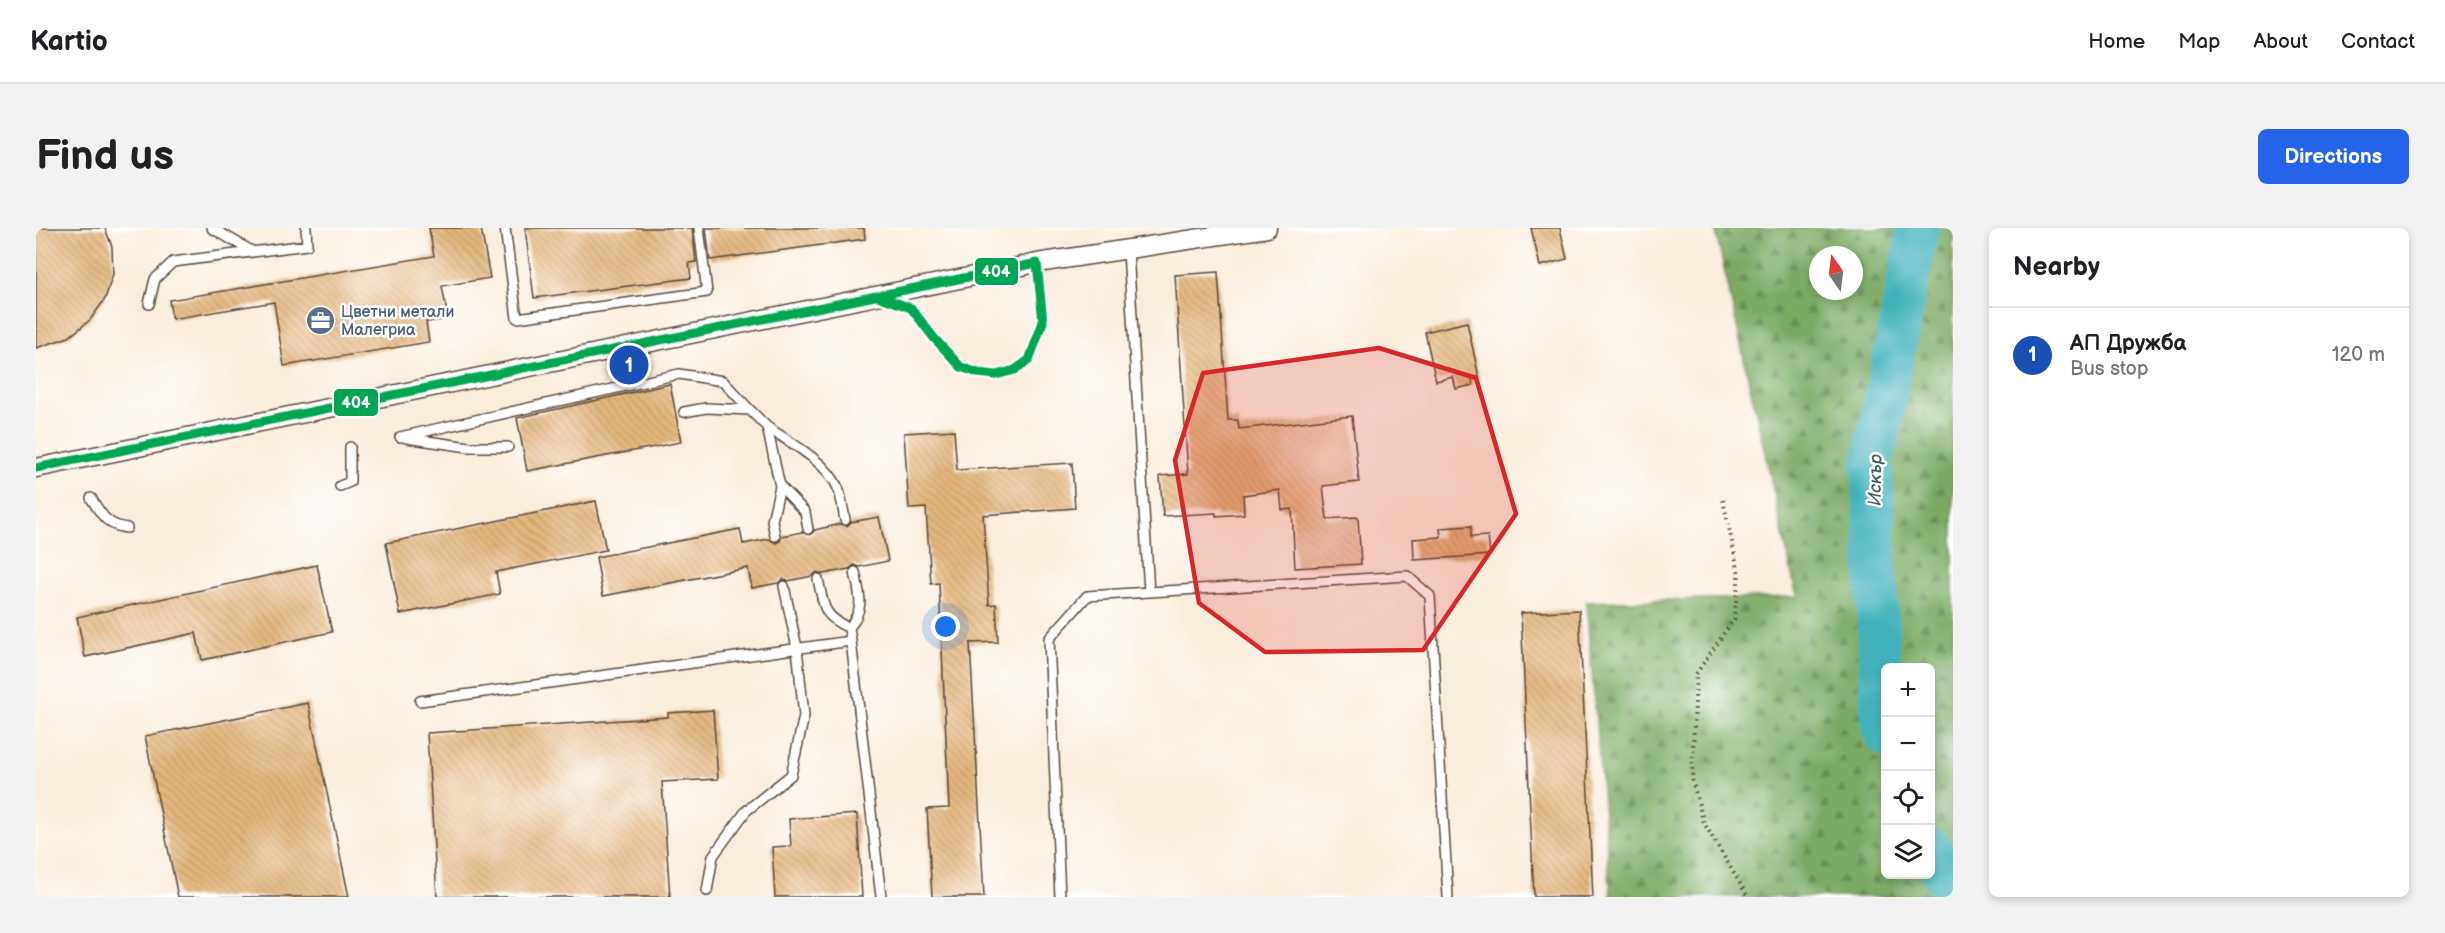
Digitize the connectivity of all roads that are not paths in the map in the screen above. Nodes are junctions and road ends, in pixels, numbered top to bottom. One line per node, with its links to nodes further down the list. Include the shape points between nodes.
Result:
1 (212, 228): 7 (lane)
2 (306, 228): 7 (lane, via 307,244)
3 (505, 228): 4 (lane, via 517,318 707,292)
4 (699, 228)
5 (1267, 228): 6 (street)
6 (1128, 251): 8 (street); 27 (lane)
7 (253, 252): 10 (lane, via 173,262 155,279)
8 (1037, 263): 9 (street); 9 (lane, via 1043,322 1029,360 1015,370 996,375 961,367 911,308)
9 (878, 296): 16 (street)
10 (149, 304)
11 (750, 410): 12 (lane, via 706,408); 13 (lane); 15 (lane, via 723,381 679,374 400,437 469,447)
12 (684, 412)
13 (767, 427): 18 (lane); 20 (lane, via 801,449 830,475)
14 (350, 447): 17 (lane, via 350,482)
15 (508, 447)
16 (36, 468)
17 (340, 486)
18 (780, 486): 22 (lane, via 805,512); 23 (lane, via 772,521)
19 (91, 498): 21 (lane, via 105,520)
20 (845, 520)
21 (127, 528)
22 (808, 529)
23 (775, 536)
24 (855, 572): 28 (lane, via 860,600 858,616)
25 (818, 579): 28 (lane, via 831,620)
26 (784, 586): 30 (lane)
27 (1149, 592): 34 (lane, via 1087,596 1049,639); 35 (lane, via 1407,576 1430,596)
28 (849, 628): 29 (lane)
29 (851, 641): 30 (lane); 33 (lane)
30 (797, 648): 31 (lane); 32 (lane, via 804,716 791,775 746,811 713,856)
31 (420, 701)
32 (707, 891)
33 (881, 897)
34 (1060, 897)
35 (1448, 897)

